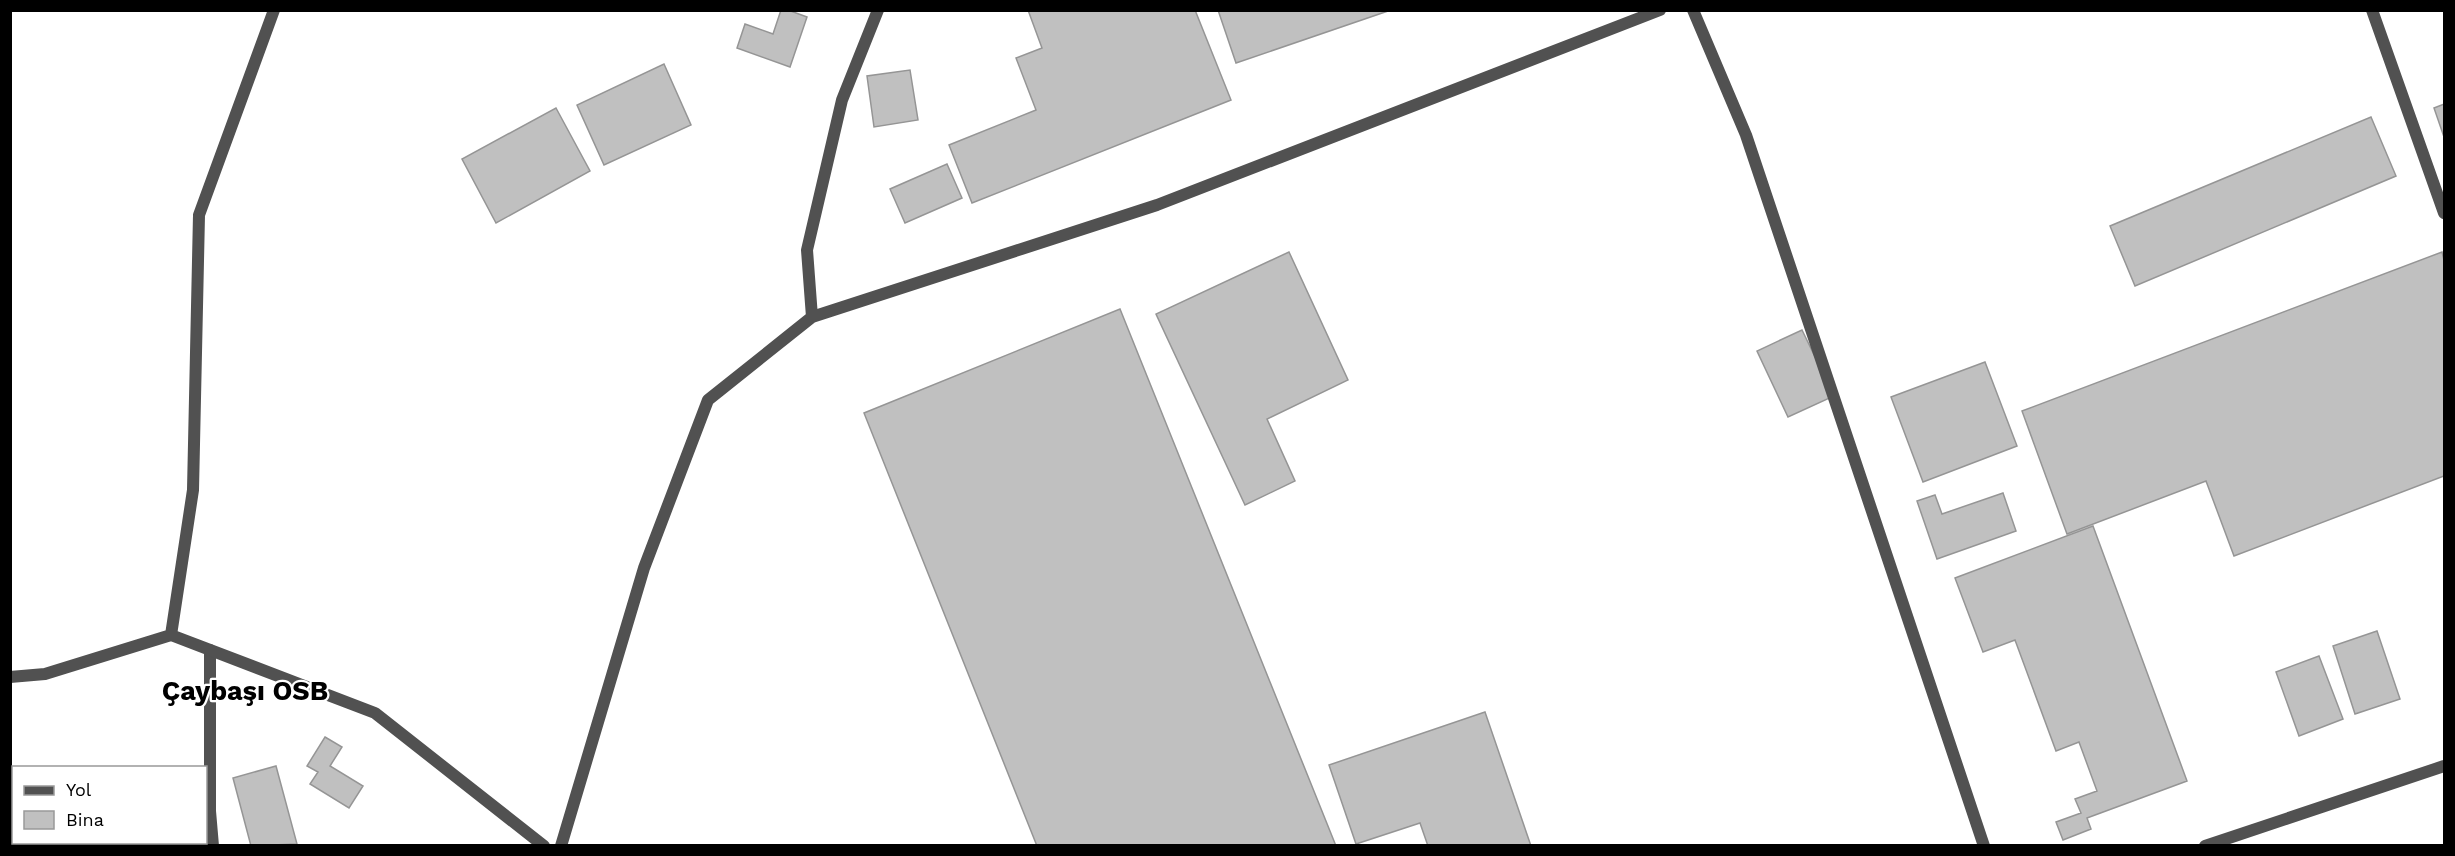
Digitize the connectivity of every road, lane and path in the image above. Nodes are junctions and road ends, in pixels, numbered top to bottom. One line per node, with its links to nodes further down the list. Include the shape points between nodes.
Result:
1 (274, 10): 8 (street, via 199,215 193,490)
2 (878, 10): 7 (street, via 842,100 807,250)
3 (1660, 10): 7 (street, via 1157,205)
4 (1692, 10): 15 (street, via 1746,135)
5 (2372, 10): 6 (street)
6 (2445, 213)
7 (812, 317): 14 (street, via 708,400 644,568)
8 (171, 635): 9 (street); 10 (street, via 45,674)
9 (210, 650): 12 (street); 13 (street, via 375,713)
10 (10, 677)
11 (2445, 766): 16 (street)
12 (213, 846)
13 (544, 846)
14 (561, 846)
15 (1984, 846)
16 (2205, 846)

